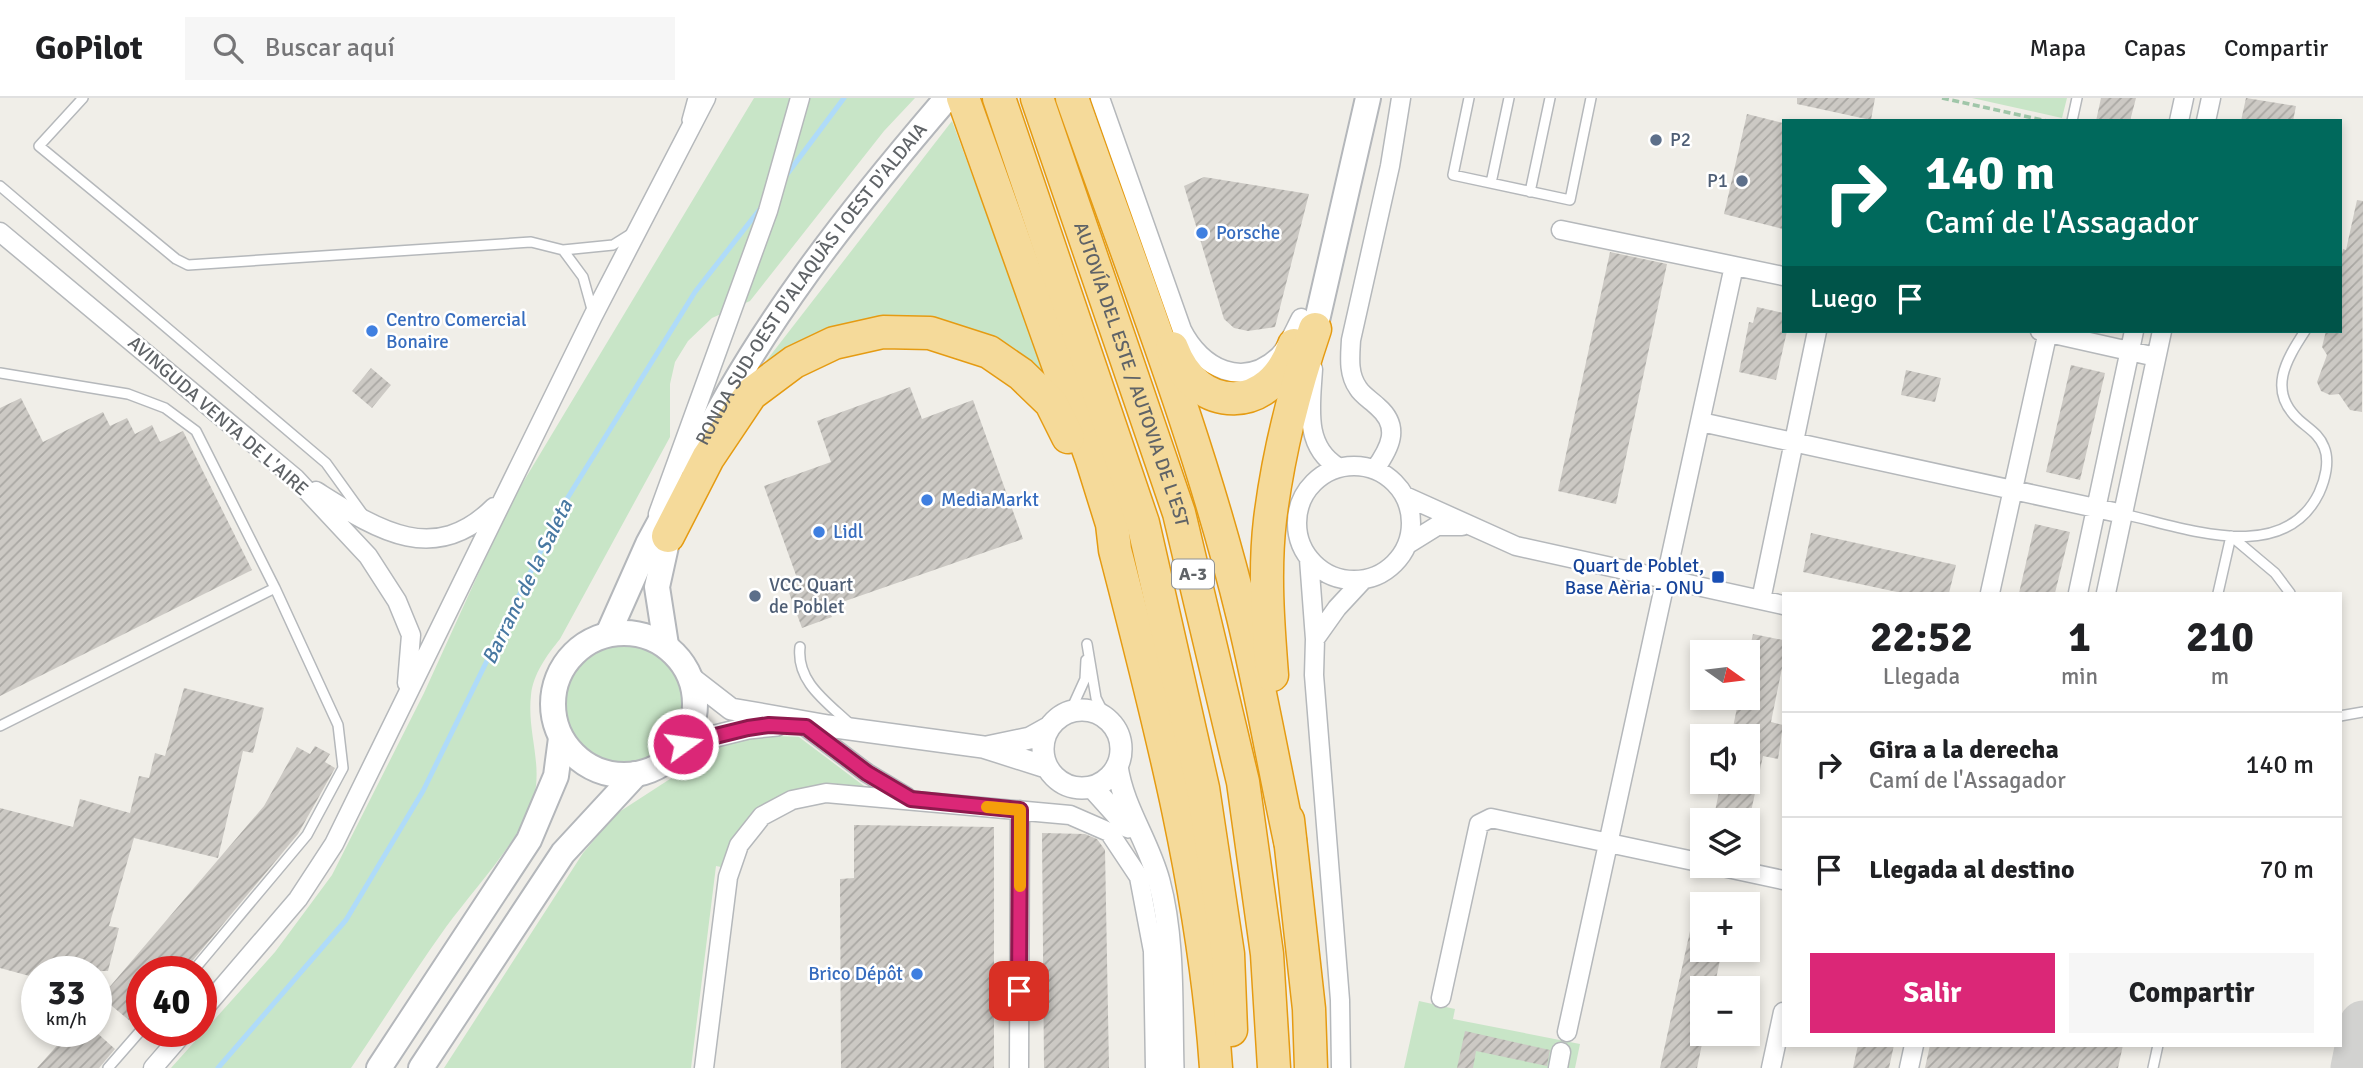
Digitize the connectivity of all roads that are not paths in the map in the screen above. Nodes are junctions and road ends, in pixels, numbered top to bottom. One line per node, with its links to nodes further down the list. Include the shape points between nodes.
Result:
1 (83, 98): 31 (lane, via 40,146 188,265 531,242)
2 (693, 98): 23 (lane)
3 (706, 98): 23 (street)
4 (800, 98): 58 (street, via 768,211 708,374)
5 (999, 98): 119 (highway, AUTOVÍA DEL ESTE / AUTOVIA DE L'EST / A-3, via 1143,523 1203,788 1228,954)
6 (1037, 98): 120 (highway, AUTOVÍA DEL ESTE / AUTOVIA DE L'EST / A-3, via 1179,513 1243,782 1266,954)
7 (1072, 98): 24 (highway)
8 (1100, 98): 35 (street, via 1182,330 1199,357 1227,371 1256,370 1280,355)
9 (1352, 98): 35 (main road)
10 (1368, 98): 35 (main road)
11 (1401, 98): 48 (street, via 1349,366 1358,389 1382,410 1391,425 1391,448)
12 (1469, 98): 25 (lane, via 1453,175)
13 (1509, 98): 25 (lane)
14 (1550, 98): 27 (lane)
15 (1591, 98): 27 (lane, via 1570,200)
16 (2077, 98): 20 (lane)
17 (2184, 98): 21 (street)
18 (2211, 98): 22 (street)
19 (955, 101): 58 (main road, RONDA SUD-OEST D'ALAQUÀS I OEST D'ALDAIA, via 860,200 797,284 737,374 684,477); 60 (highway, via 1092,460 1112,524)
20 (2072, 119)
21 (2179, 119)
22 (2206, 119)
23 (676, 155): 28 (street)
24 (1097, 171): 35 (highway, via 1117,198 1177,360 1195,382 1231,399 1271,386); 95 (highway, via 1172,379 1242,616)
25 (1491, 183): 27 (lane)
26 (0, 186): 55 (lane, AVINGUDA VENTA DE L'AIRE, via 326,463)
27 (1531, 192)
28 (640, 224): 31 (lane, via 613,245); 34 (street)
29 (1561, 230): 32 (street)
30 (0, 232): 49 (street, AVINGUDA VENTA DE L'AIRE)
31 (563, 250): 34 (lane, via 583,277)
32 (1734, 266): 33 (street); 45 (street)
33 (1782, 276)
34 (593, 316): 50 (street)
35 (1308, 323): 47 (street, via 1312,430 1325,460); 95 (highway, via 1270,522 1267,616)
36 (1817, 333): 46 (street)
37 (2045, 333): 51 (street)
38 (2053, 333): 42 (street)
39 (2134, 333): 42 (street)
40 (2162, 333): 43 (street)
41 (2304, 333): 57 (lane, via 2291,350 2280,380 2289,409 2317,433 2326,449 2324,482 2315,501 2284,529 2257,537)
42 (2129, 351): 43 (street); 53 (street)
43 (2156, 357): 54 (street)
44 (0, 373): 64 (lane, via 128,394 165,408 196,431)
45 (1701, 422): 46 (street); 62 (street)
46 (1794, 442): 51 (street); 70 (street)
47 (1338, 467): 48 (street); 61 (street, via 1307,489 1299,506 1296,524)
48 (1375, 469): 52 (street, via 1397,484)
49 (295, 478): 55 (street); 77 (street, AVINGUDA VENTA DE L'AIRE, via 368,556 397,601 411,635 411,666)
50 (508, 487): 55 (street, via 481,520 450,535 413,538); 77 (street)
51 (2013, 489): 53 (street); 65 (street)
52 (1405, 496): 56 (street); 59 (street, via 1411,528)
53 (2096, 508): 54 (street); 66 (street)
54 (2123, 514): 57 (lane); 67 (street)
55 (372, 526)
56 (1468, 526): 59 (street, via 1437,526); 62 (street, via 1516,546)
57 (2231, 536): 68 (lane); 69 (lane, via 2275,573)
58 (658, 540): 60 (highway, via 751,394 794,362 834,343 883,332 930,333 989,352 1051,403); 72 (main road, RONDA SUD-OEST D'ALAQUÀS I OEST D'ALDAIA); 74 (main road, RONDA SUD-OEST D'ALAQUÀS I OEST D'ALDAIA, via 657,587)
59 (1408, 544): 63 (street, via 1382,573)
60 (1115, 550): 118 (highway, via 1161,724 1192,885)
61 (1310, 559): 63 (street, via 1334,577); 73 (street)
62 (1668, 578): 70 (street); 96 (street)
63 (1363, 580): 73 (street)
64 (275, 588): 82 (lane); 101 (lane, via 338,725 343,768 307,835)
65 (1990, 592)
66 (2078, 592)
67 (2106, 592)
68 (2218, 592)
69 (2289, 592)
70 (1761, 600): 71 (street)
71 (1782, 605)
72 (608, 634): 74 (main road, via 628,632); 86 (main road, via 588,642 559,674 554,717)
73 (1315, 639): 122 (street)
74 (666, 645): 76 (main road)
75 (800, 647): 85 (lane, via 808,685)
76 (691, 678): 83 (street, via 731,709); 87 (main road, via 696,701 693,724)
77 (402, 707): 102 (street, via 334,844 298,899)
78 (1070, 712): 81 (street, via 1094,712); 81 (lane, via 1085,679 1087,644 1096,698); 84 (street)
79 (2363, 712): 80 (lane)
80 (2342, 716)
81 (1105, 718): 90 (street, via 1120,740)
82 (0, 726)
83 (817, 727): 85 (street); 87 (street, via 769,725); 93 (street, via 867,773)
84 (1048, 728): 88 (street, via 1030,737); 89 (street, via 1043,741)
85 (856, 730): 88 (street)
86 (561, 737): 91 (main road, via 593,768 614,775); 112 (main road, via 556,776 529,839)
87 (683, 744): 91 (main road, via 654,769)
88 (983, 747): 89 (street)
89 (1046, 766): 92 (street, via 1065,785)
90 (1117, 766): 92 (street, via 1111,776); 100 (street, via 1126,805 1147,843)
91 (636, 774): 113 (main road, via 563,853)
92 (1092, 788): 100 (street, via 1133,833)
93 (911, 799): 94 (street); 114 (street, via 826,793 792,800 762,816 738,845 728,877)
94 (1020, 810): 115 (street); 116 (street, via 1070,815 1108,832 1139,877 1153,951)
95 (1290, 841): 121 (highway)
96 (1608, 843): 97 (street); 103 (street, via 1491,818 1479,824); 105 (street)
97 (1690, 860)
98 (1760, 875): 99 (street)
99 (1782, 880)
100 (1159, 882): 117 (street, via 1169,933)
101 (206, 956)
102 (217, 993)
103 (1441, 998)
104 (1782, 1017): 123 (street)
105 (1567, 1032)
106 (126, 1047): 110 (lane)
107 (171, 1047): 111 (street)
108 (1914, 1047): 124 (street)
109 (2158, 1047): 125 (lane)
110 (107, 1068)
111 (153, 1068)
112 (379, 1068)
113 (421, 1068)
114 (704, 1068)
115 (1019, 1068)
116 (1155, 1068)
117 (1172, 1068)
118 (1216, 1068)
119 (1233, 1068)
120 (1274, 1068)
121 (1311, 1068)
122 (1341, 1068)
123 (1771, 1068)
124 (1909, 1068)
125 (2153, 1068)

